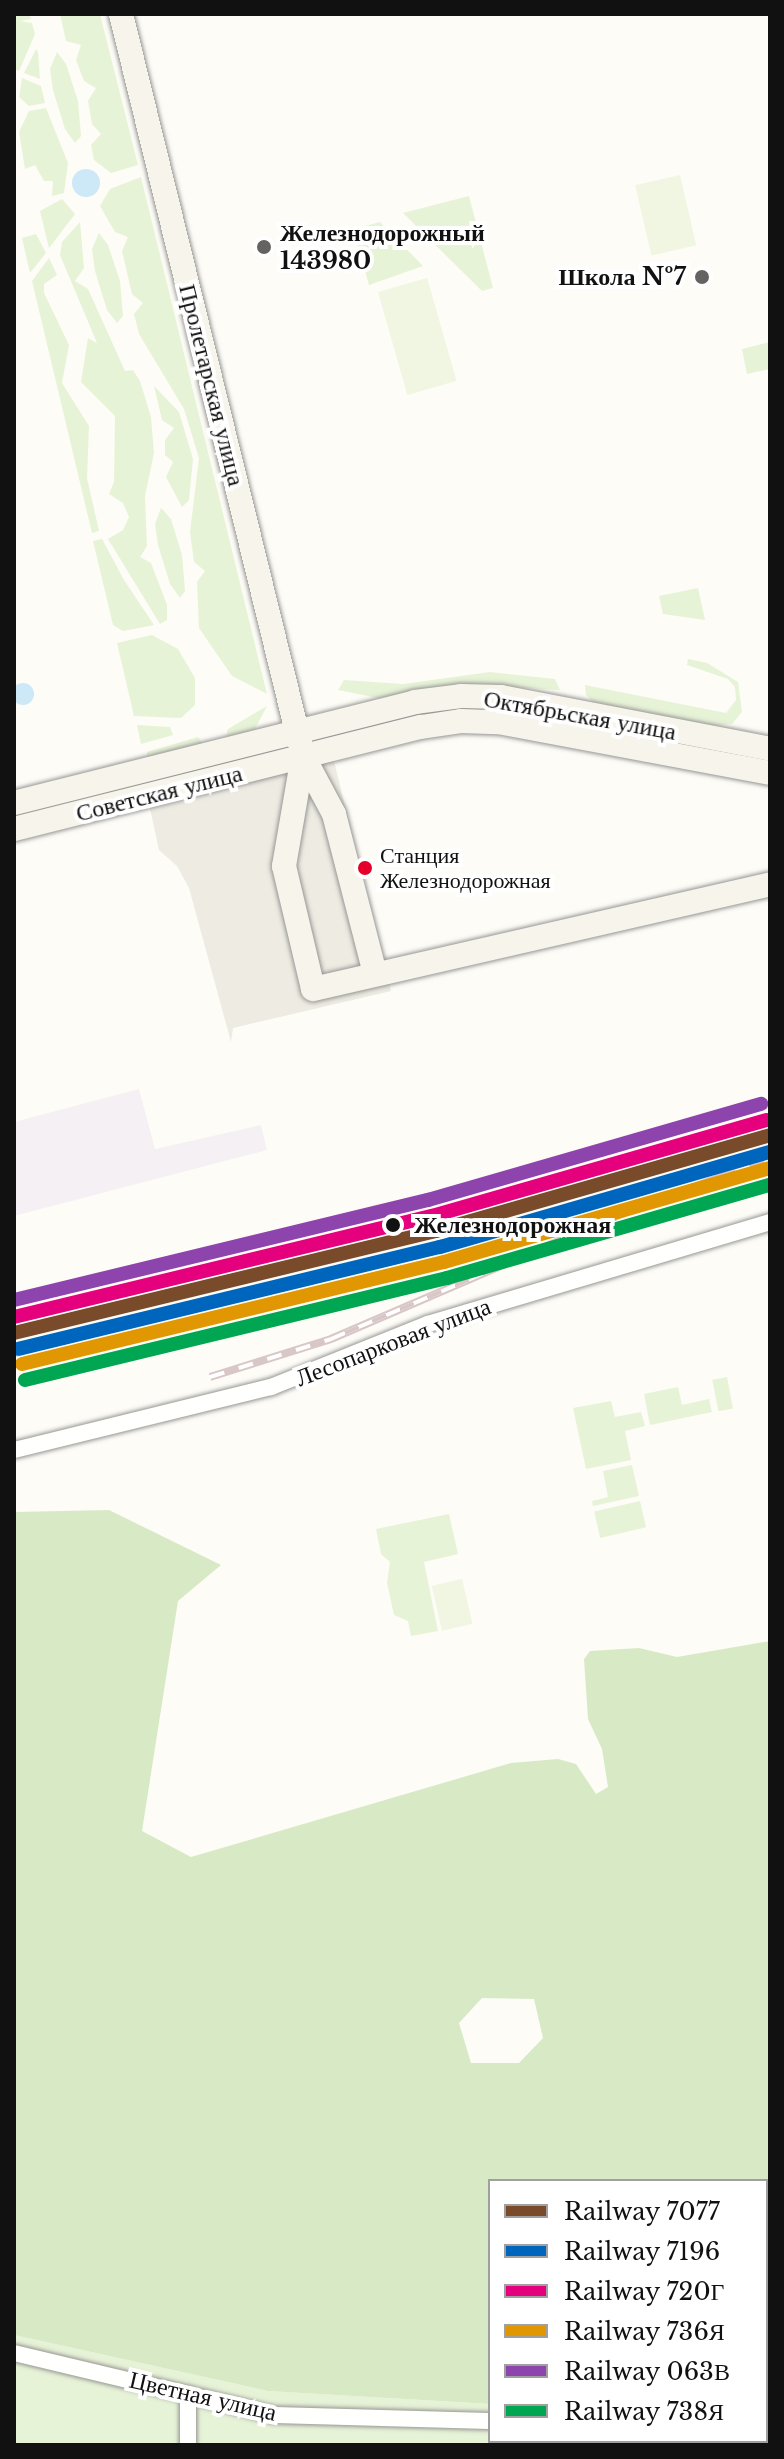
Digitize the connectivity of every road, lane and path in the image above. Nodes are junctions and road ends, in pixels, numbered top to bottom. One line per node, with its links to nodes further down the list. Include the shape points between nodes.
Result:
1 (121, 14): 2 (main road, Пролетарская улица)
2 (297, 731): 3 (main road, Октябрьская улица, via 415,702 501,697); 4 (main road, Пролетарская улица); 6 (main road, Советская улица)
3 (770, 749)
4 (303, 756): 5 (main road, Октябрьская улица, via 421,727 498,722); 7 (main road); 8 (main road); 9 (main road, Советская улица)
5 (770, 773)
6 (14, 803)
7 (334, 814): 8 (main road); 11 (main road)
8 (291, 824): 11 (main road, via 284,866 313,989)
9 (14, 829)
10 (770, 884): 11 (main road)
11 (375, 974)
12 (770, 1222): 13 (street, Лесопарковая улица, via 428,1324 271,1387)
13 (14, 1450)
14 (14, 2353): 15 (street, Цветная улица)
15 (188, 2394): 16 (street, Цветная улица, via 274,2415); 17 (street)
16 (488, 2421)
17 (188, 2445)

